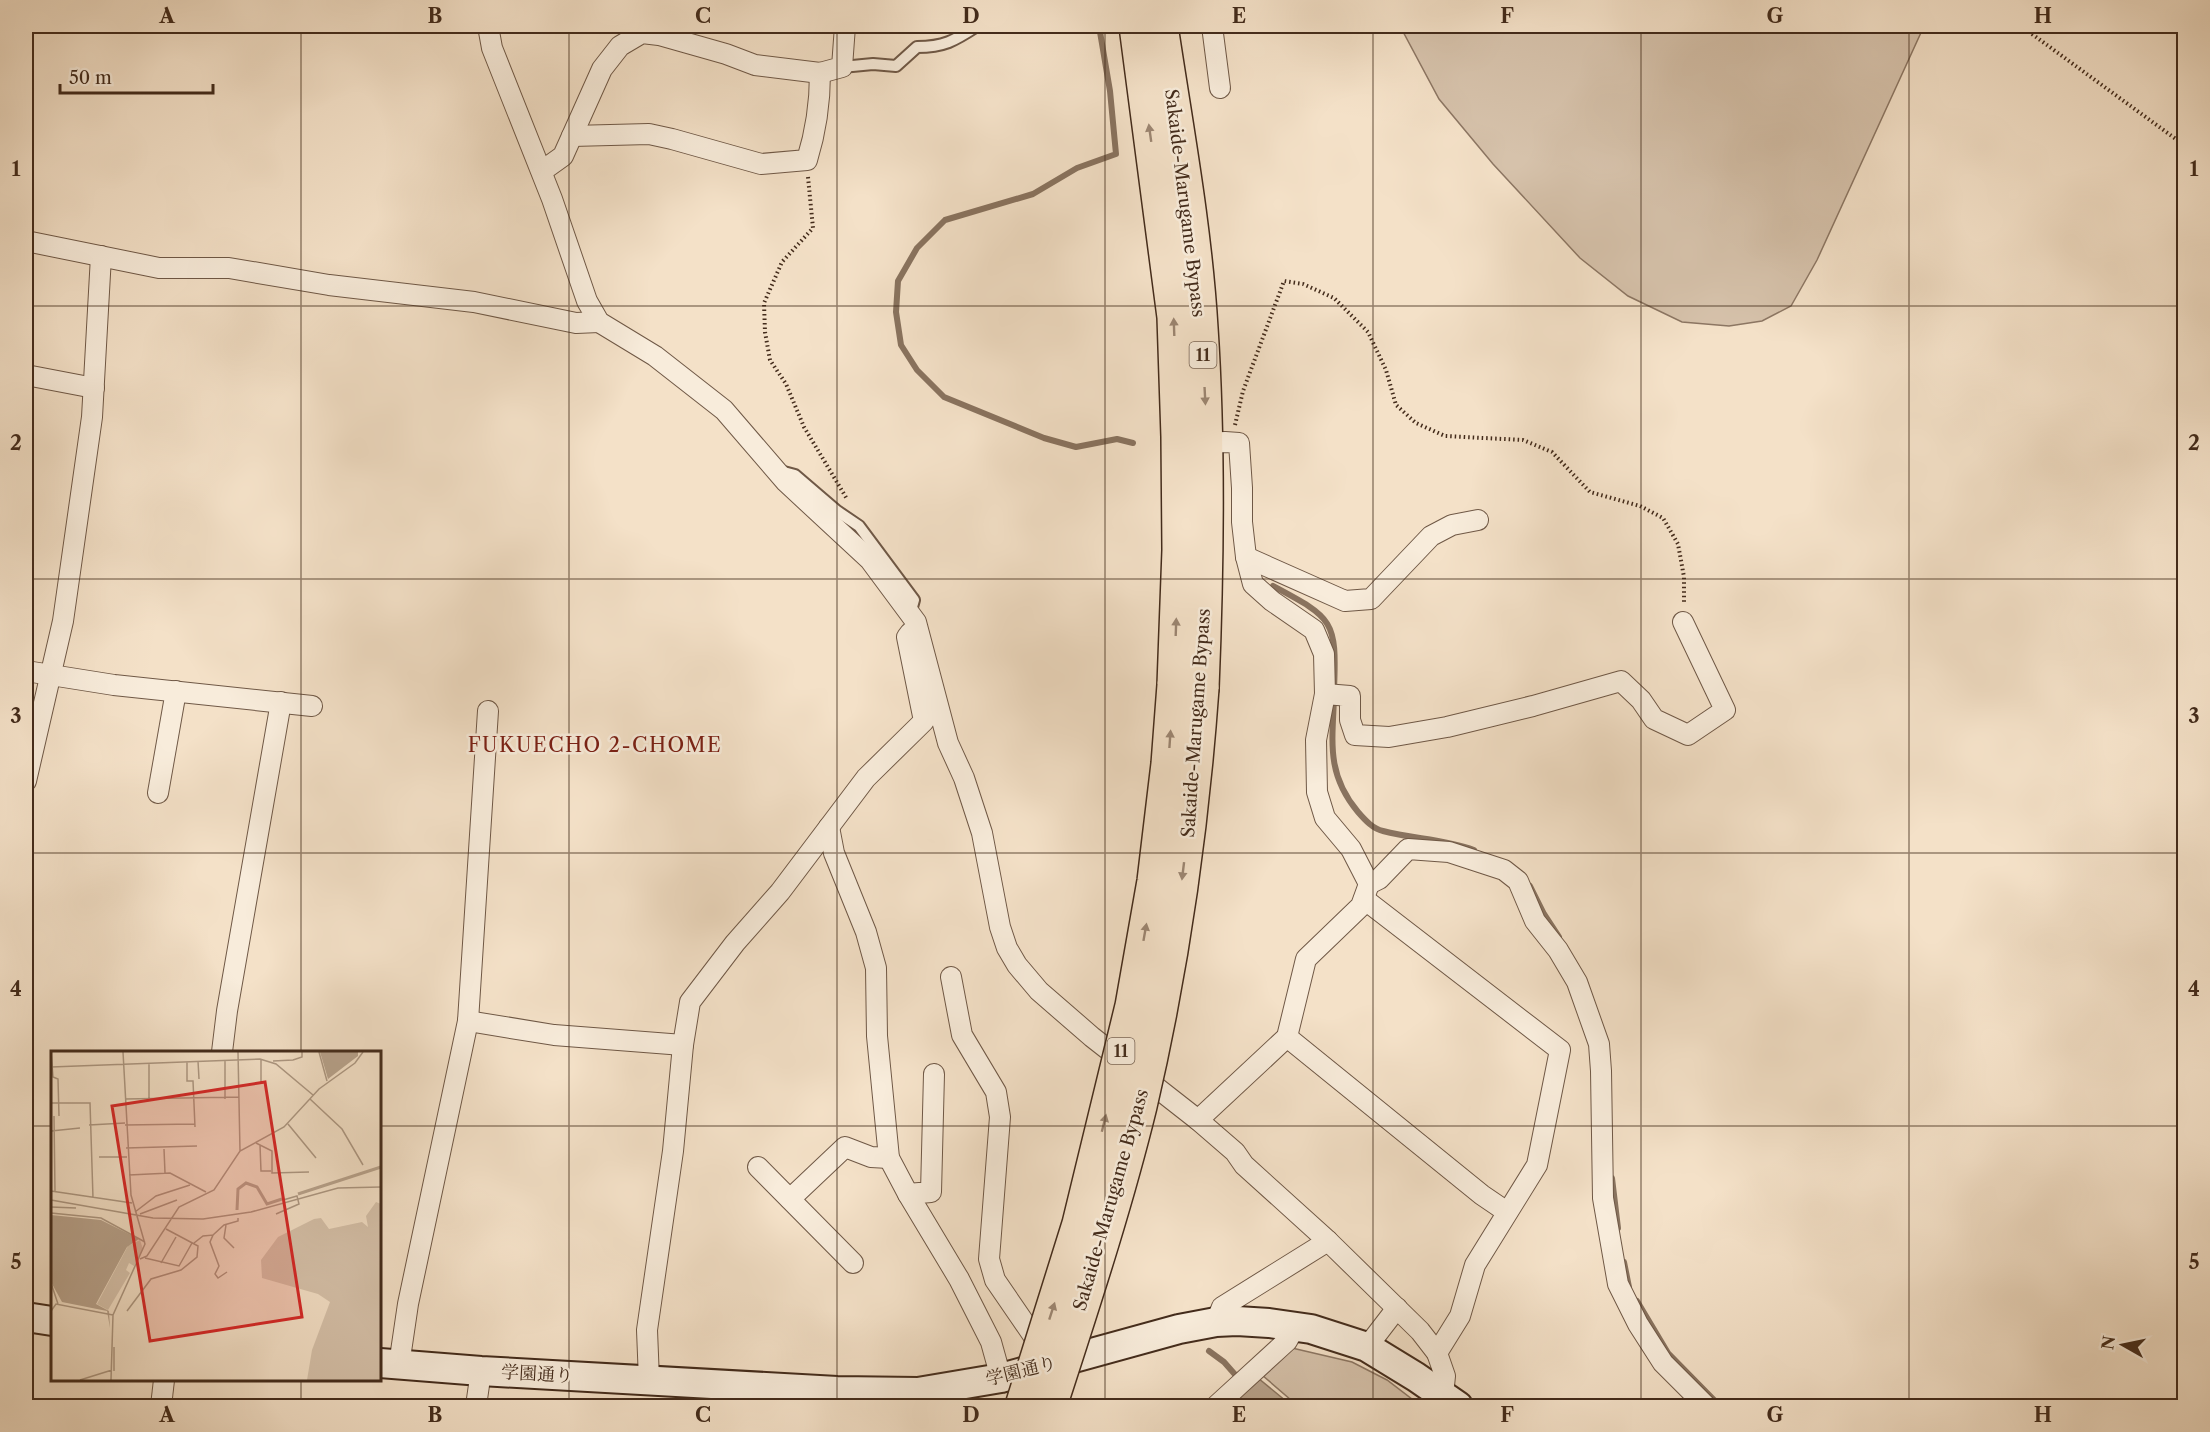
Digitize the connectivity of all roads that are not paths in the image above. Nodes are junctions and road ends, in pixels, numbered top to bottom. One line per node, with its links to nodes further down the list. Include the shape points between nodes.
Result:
1 (489, 26): 11 (street, via 492,48)
2 (844, 26): 7 (street)
3 (977, 26): 7 (lane, via 939,47 917,47 896,66)
4 (1136, 26): 25 (highway, Sakaide-Marugame Bypass / 11, one-way to 4, via 1179,550 1174,317)
5 (1161, 26): 17 (highway, Sakaide-Marugame Bypass / 11, one-way to 17)
6 (1212, 26): 9 (street)
7 (842, 67): 8 (street)
8 (820, 73): 10 (street, via 755,65 642,33 620,45 602,69); 10 (street, via 818,110 807,160 761,164 649,134)
9 (1220, 88)
10 (572, 136): 11 (street, via 563,156)
11 (542, 171): 14 (street, via 587,301)
12 (26, 241): 13 (street)
13 (101, 256): 14 (street, via 159,268 229,268 474,302 576,323); 16 (street)
14 (599, 322): 18 (street, via 655,356 724,410)
15 (26, 375): 16 (street)
16 (94, 388): 24 (street, via 63,621)
17 (1220, 443): 20 (street, via 1239,443); 25 (highway, Sakaide-Marugame Bypass / 11)
18 (775, 469): 21 (street, via 870,560); 21 (lane, via 795,475 859,526 914,600)
19 (1478, 520): 20 (street, via 1452,525 1431,536 1371,599 1345,601)
20 (1246, 557): 27 (street, via 1253,584 1314,630 1324,654)
21 (913, 618): 33 (street, via 907,638 924,721 866,778); 41 (street, via 948,743 982,833 1007,948 1017,965 1048,998)
22 (1683, 622): 27 (street, via 1725,710 1688,735 1654,719 1621,681 1447,727 1389,737 1355,735 1350,720 1350,696)
23 (26, 671): 24 (street)
24 (51, 675): 26 (street); 31 (street)
25 (1188, 686): 66 (highway, Sakaide-Marugame Bypass / 11, one-way to 25, bridge, via 1079,1224 1132,1006 1154,880 1168,764); 67 (highway, Sakaide-Marugame Bypass / 11, one-way to 67, bridge, via 1196,769 1182,888 1160,1011 1140,1106 1105,1235)
26 (176, 691): 28 (street); 32 (street)
27 (1332, 695): 34 (street, via 1316,740 1317,792 1325,818 1351,849)
28 (281, 702): 29 (street); 39 (street)
29 (312, 706)
30 (488, 711): 36 (street)
31 (26, 781)
32 (158, 793)
33 (829, 827): 38 (street, via 690,1002); 42 (street, via 834,853 876,968 877,1036)
34 (1366, 891): 37 (street, via 1361,906 1306,959); 46 (street, via 1560,1050 1537,1165); 69 (street, via 1408,849 1449,852 1504,870 1518,880 1535,921 1577,982 1599,1044 1603,1198 1618,1284 1663,1363)
35 (951, 977): 57 (street, via 962,1035 996,1092 1000,1117 989,1259 995,1280 1043,1350)
36 (468, 1021): 38 (street, via 554,1035); 56 (street, via 408,1304)
37 (1287, 1037): 41 (street); 46 (street)
38 (683, 1046): 60 (street, via 673,1151 647,1330)
39 (222, 1051)
40 (934, 1074): 44 (street, via 931,1192)
41 (1198, 1120): 47 (street)
42 (889, 1158): 44 (street); 45 (street, via 845,1147)
43 (758, 1167): 45 (street)
44 (908, 1194): 59 (street, via 986,1331)
45 (790, 1199): 48 (street)
46 (1507, 1212): 55 (street, via 1475,1265 1460,1316)
47 (1328, 1241): 49 (street); 52 (street, via 1222,1307)
48 (854, 1263)
49 (1397, 1308): 54 (street); 55 (street)
50 (26, 1317): 51 (street)
51 (51, 1321)
52 (1216, 1322): 53 (street, 学園通り); 57 (street, 学園通り)
53 (1295, 1327): 54 (street, 学園通り); 68 (street, via 1287,1341)
54 (1367, 1347): 63 (street, 学園通り)
55 (1437, 1353): 63 (street)
56 (389, 1364): 58 (street, 学園通り)
57 (1048, 1364): 59 (street, 学園通り)
58 (481, 1371): 60 (street, 学園通り); 65 (street)
59 (1000, 1378): 62 (street, 学園通り)
60 (649, 1380): 62 (street, 学園通り)
61 (164, 1381): 64 (street)
62 (918, 1399)
63 (1450, 1401)
64 (161, 1407)
65 (476, 1407)
66 (1022, 1407)
67 (1050, 1407)
68 (1216, 1407)
69 (1706, 1407)

